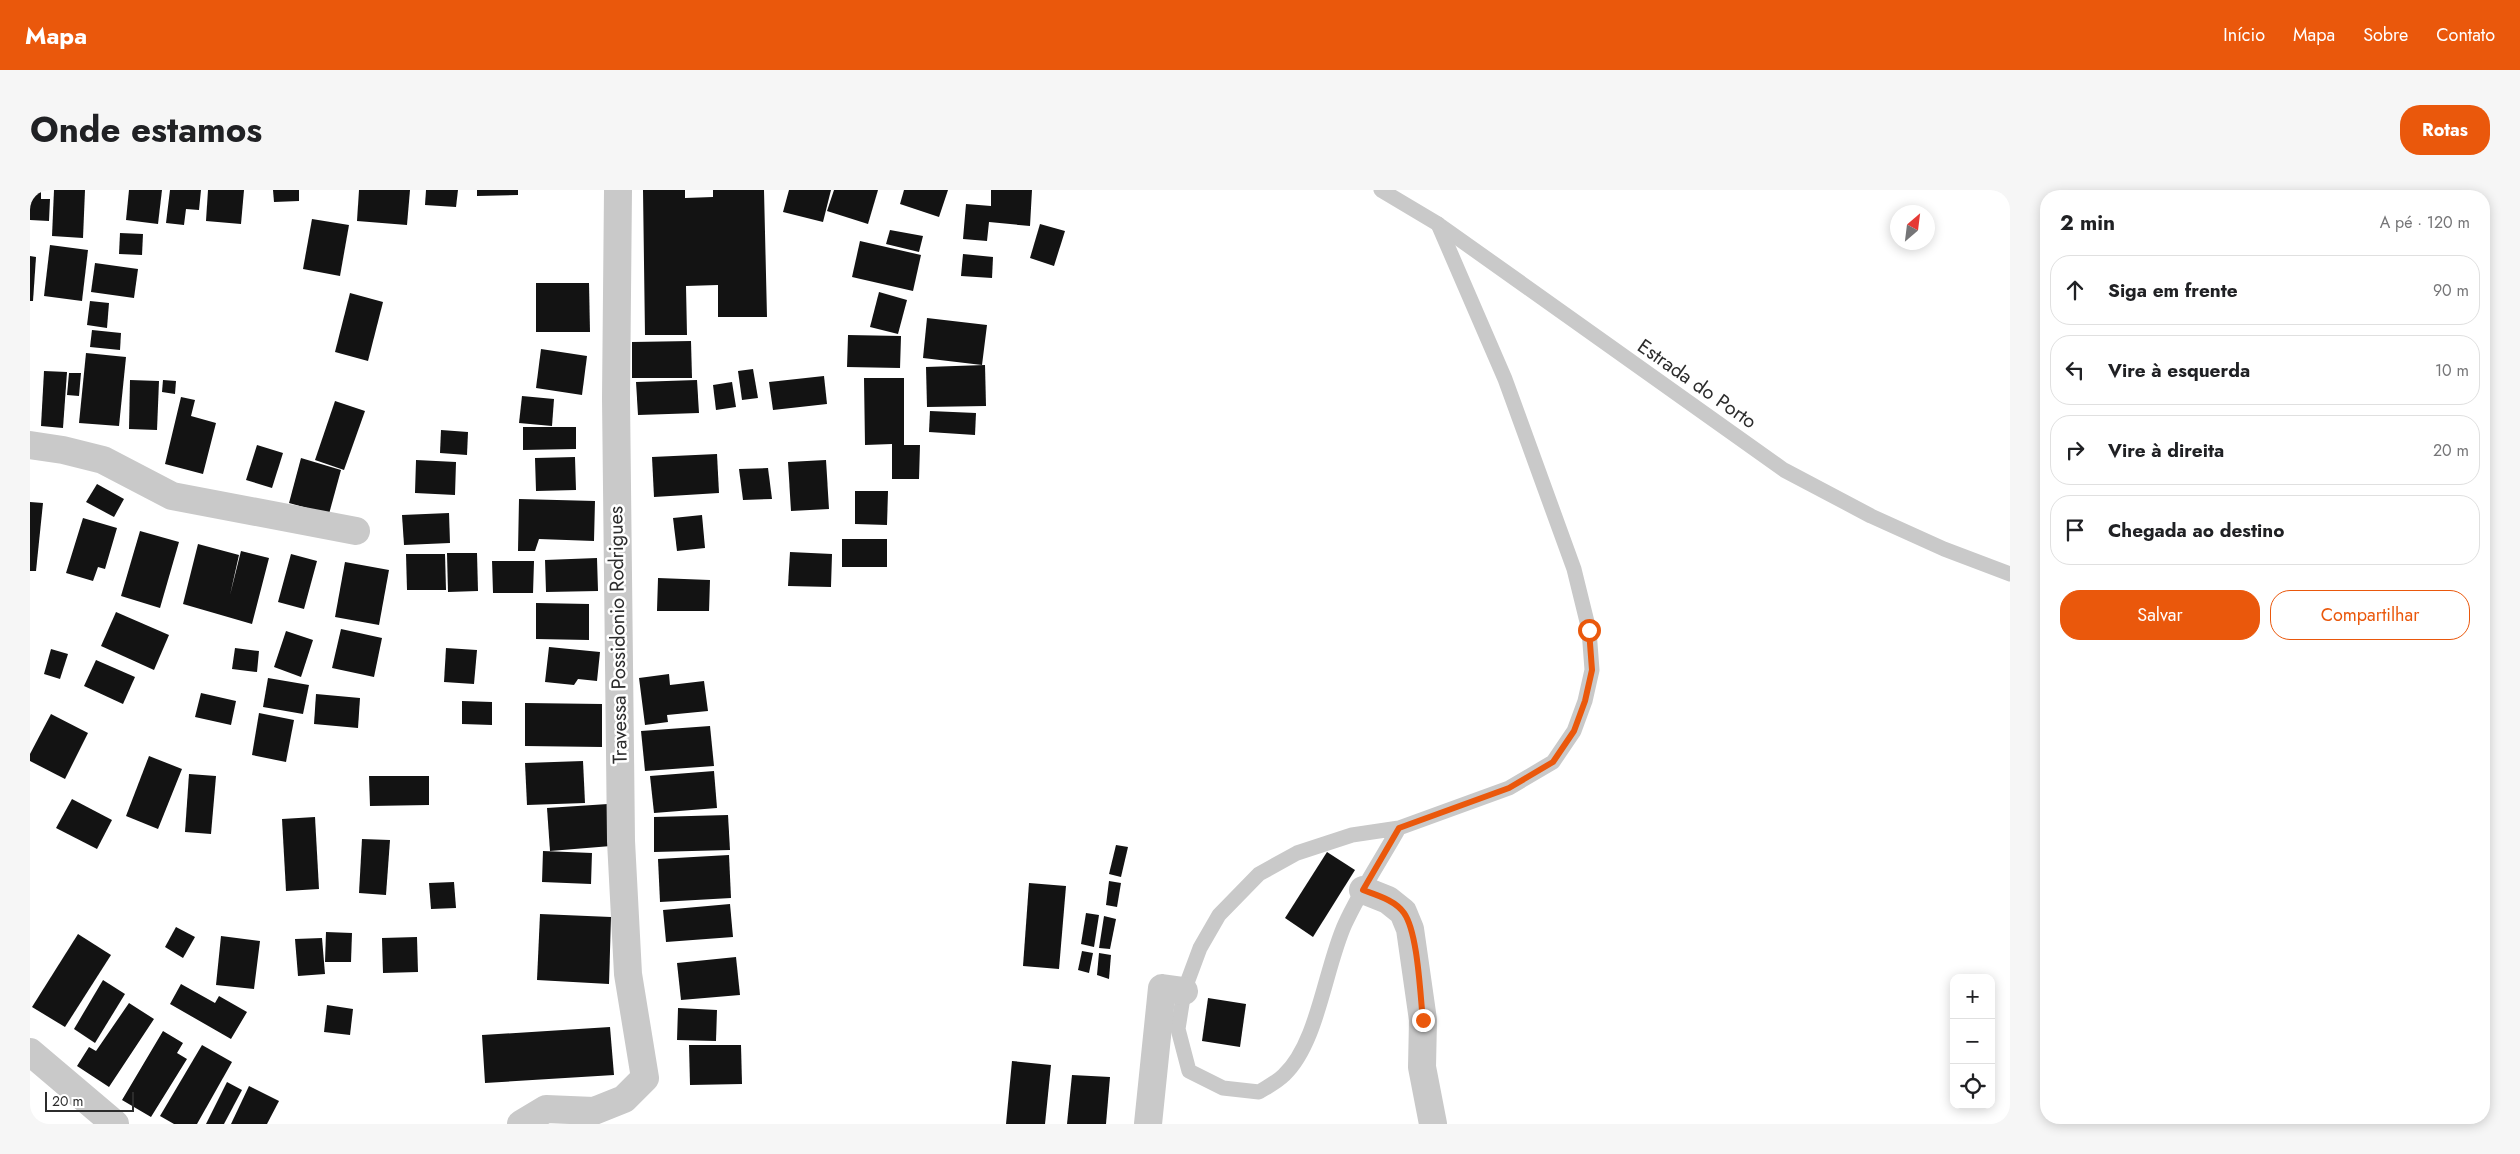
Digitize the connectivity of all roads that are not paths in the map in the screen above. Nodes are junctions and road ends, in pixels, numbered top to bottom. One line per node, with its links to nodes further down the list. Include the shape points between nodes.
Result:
1 (618, 190): 12 (street, Travessa Possidonio Rodrigues, via 616,408 621,841 628,974 645,1078 624,1099 594,1111 546,1109)
2 (1381, 190): 3 (lane, Estrada do Porto)
3 (1438, 224): 6 (lane, Estrada do Porto, via 1784,470 1870,516 1944,550); 7 (lane, via 1504,379 1574,569 1589,630 1592,670 1574,731 1553,762 1509,788)
4 (30, 445): 5 (street, via 103,460 172,496)
5 (356, 531)
6 (2010, 574)
7 (1399, 828): 8 (lane); 9 (lane, via 1352,834 1297,853 1259,874 1219,915 1200,948)
8 (1363, 890): 9 (lane, via 1330,962 1314,1023 1301,1050 1284,1075 1258,1092 1223,1088 1189,1071 1178,1029); 14 (street, via 1388,900 1403,912 1410,929 1423,1020 1422,1067)
9 (1184, 991): 13 (street, via 1162,988)
10 (30, 1052): 11 (street)
11 (115, 1124)
12 (521, 1124)
13 (1148, 1124)
14 (1432, 1124)

